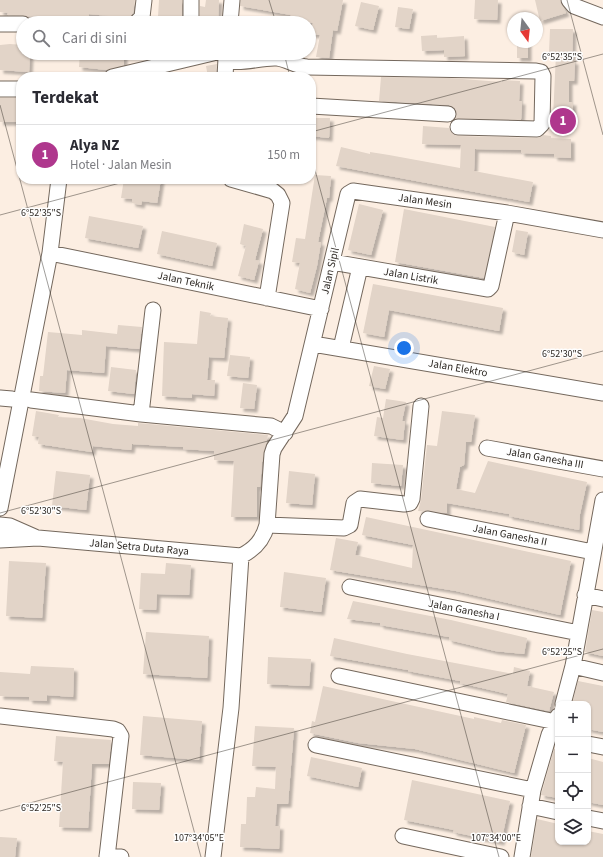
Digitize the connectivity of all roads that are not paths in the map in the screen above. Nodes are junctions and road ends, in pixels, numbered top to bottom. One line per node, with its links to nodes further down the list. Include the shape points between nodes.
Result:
1 (144, 0): 5 (street)
2 (191, 0): 6 (street)
3 (232, 0): 7 (street)
4 (569, 0): 8 (street, via 574,6)
5 (142, 16)
6 (190, 16)
7 (231, 16)
8 (603, 17)
9 (0, 24): 10 (street)
10 (16, 24)
11 (193, 60): 17 (street)
12 (222, 60): 18 (street)
13 (227, 60): 14 (street, via 238,63)
14 (261, 60)
15 (279, 60): 16 (street)
16 (297, 71): 23 (street, via 541,72 542,124 537,128)
17 (136, 72)
18 (225, 72)
19 (0, 89): 20 (street)
20 (16, 89)
21 (316, 106): 22 (street)
22 (448, 114)
23 (458, 127)
24 (58, 184): 29 (street)
25 (248, 184): 32 (street, via 273,191 282,203)
26 (347, 198): 27 (street, Jalan Mesin, via 353,191); 30 (street, Jalan Sipil)
27 (507, 213): 28 (street); 31 (street, Jalan Listrik, via 490,288)
28 (603, 230)
29 (50, 253): 32 (street, Jalan Teknik); 45 (street)
30 (332, 262): 31 (street, Jalan Listrik); 33 (street, Jalan Sipil)
31 (360, 267): 36 (street)
32 (267, 298): 33 (street, Jalan Teknik)
33 (321, 309): 35 (street, Jalan Sipil)
34 (153, 310): 40 (street)
35 (313, 344): 36 (street, Jalan Elektro); 41 (street, Jalan Sipil, via 295,416)
36 (341, 348): 37 (street, Jalan Elektro)
37 (603, 393)
38 (31, 400): 40 (street)
39 (421, 406): 48 (street, via 410,502 404,504 360,499 354,503 350,525 344,528)
40 (141, 414): 41 (street, via 271,426)
41 (285, 433): 48 (street, Jalan Sipil, via 272,454)
42 (487, 448): 43 (street, Jalan Ganesha III)
43 (603, 469)
44 (603, 505): 51 (street)
45 (0, 508)
46 (428, 519): 51 (street, Jalan Ganesha II)
47 (0, 525): 49 (street, Jalan Setra Duta Raya, via 10,526)
48 (267, 525): 52 (street, via 258,544)
49 (38, 538): 50 (street, Jalan Setra Duta Raya); 52 (street, Jalan Setra Duta Raya)
50 (0, 540)
51 (593, 552): 54 (street)
52 (240, 556): 73 (street, via 232,708)
53 (350, 587): 56 (street, Jalan Ganesha I)
54 (585, 595): 55 (street); 56 (street)
55 (603, 599)
56 (578, 633): 57 (street)
57 (572, 666): 58 (street); 60 (street)
58 (603, 673)
59 (339, 676): 62 (street)
60 (564, 701)
61 (0, 716): 72 (street, via 118,731 121,736)
62 (555, 728): 66 (street)
63 (316, 745): 66 (street)
64 (591, 745): 65 (street)
65 (603, 747)
66 (533, 790): 67 (street)
67 (530, 806): 68 (street); 75 (street)
68 (555, 811)
69 (591, 819): 70 (street)
70 (603, 821)
71 (403, 836): 74 (street)
72 (111, 856)
73 (213, 857)
74 (501, 857)
75 (522, 857)

